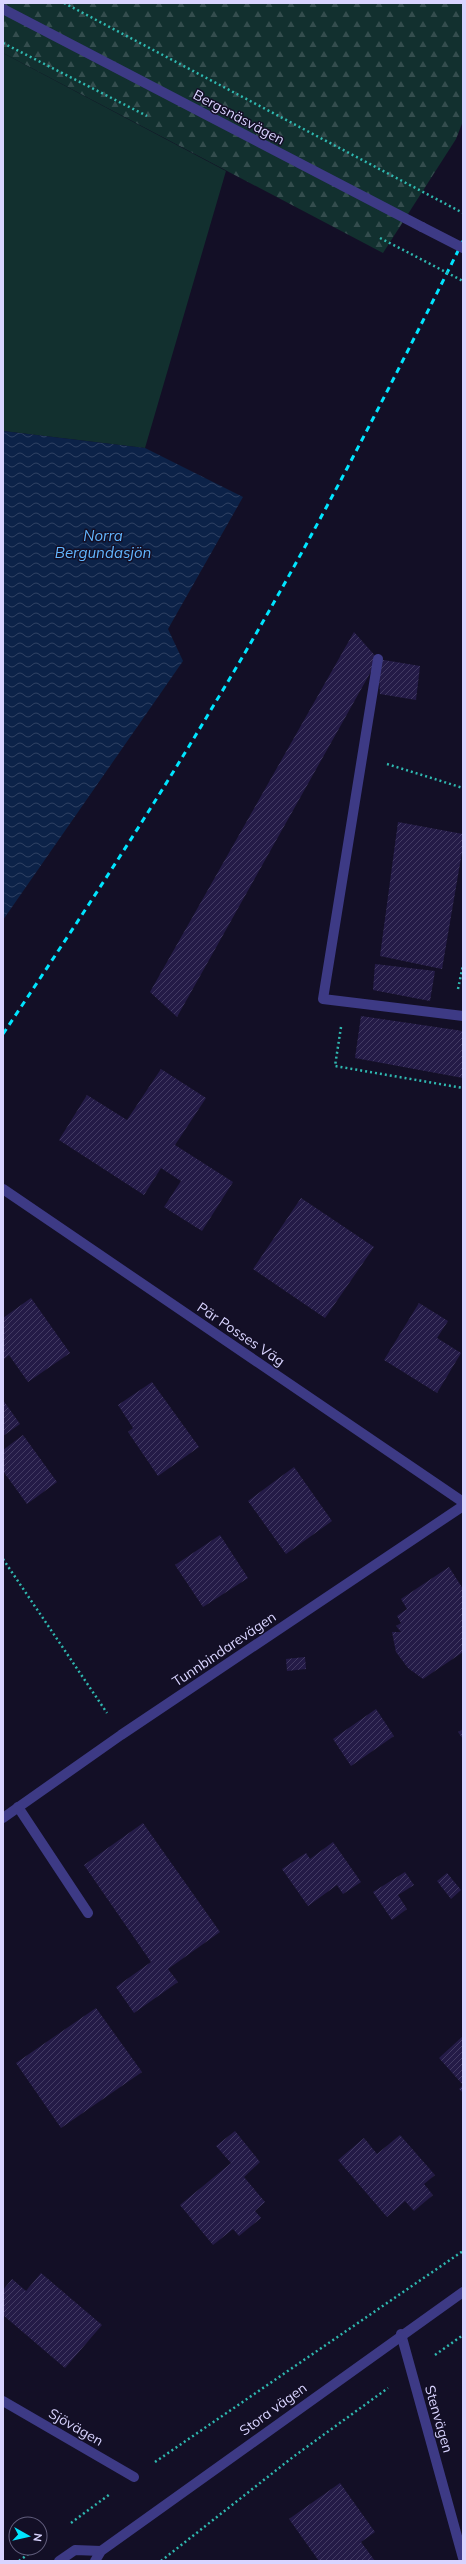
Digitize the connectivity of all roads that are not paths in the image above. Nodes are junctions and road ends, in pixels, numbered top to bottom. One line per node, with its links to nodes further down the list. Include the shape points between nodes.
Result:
1 (3, 9): 2 (street, Bergsnäsvägen, bridge)
2 (463, 248)
3 (378, 659): 4 (street, via 323,999)
4 (463, 1016)
5 (3, 1189): 6 (street, Pär Posses Väg)
6 (463, 1502)
7 (463, 1506): 8 (street, Tunnbindarevägen)
8 (18, 1807): 9 (street, Tunnbindarevägen); 10 (street)
9 (3, 1818)
10 (88, 1913)
11 (463, 2292): 12 (street, Stora vägen)
12 (401, 2334): 15 (street, Stora vägen); 16 (street, Stenvägen)
13 (3, 2401): 14 (street, Sjövägen)
14 (134, 2477)
15 (100, 2551): 17 (street, via 75,2550); 18 (street, Stora vägen)
16 (463, 2558)
17 (59, 2561)
18 (95, 2561)

